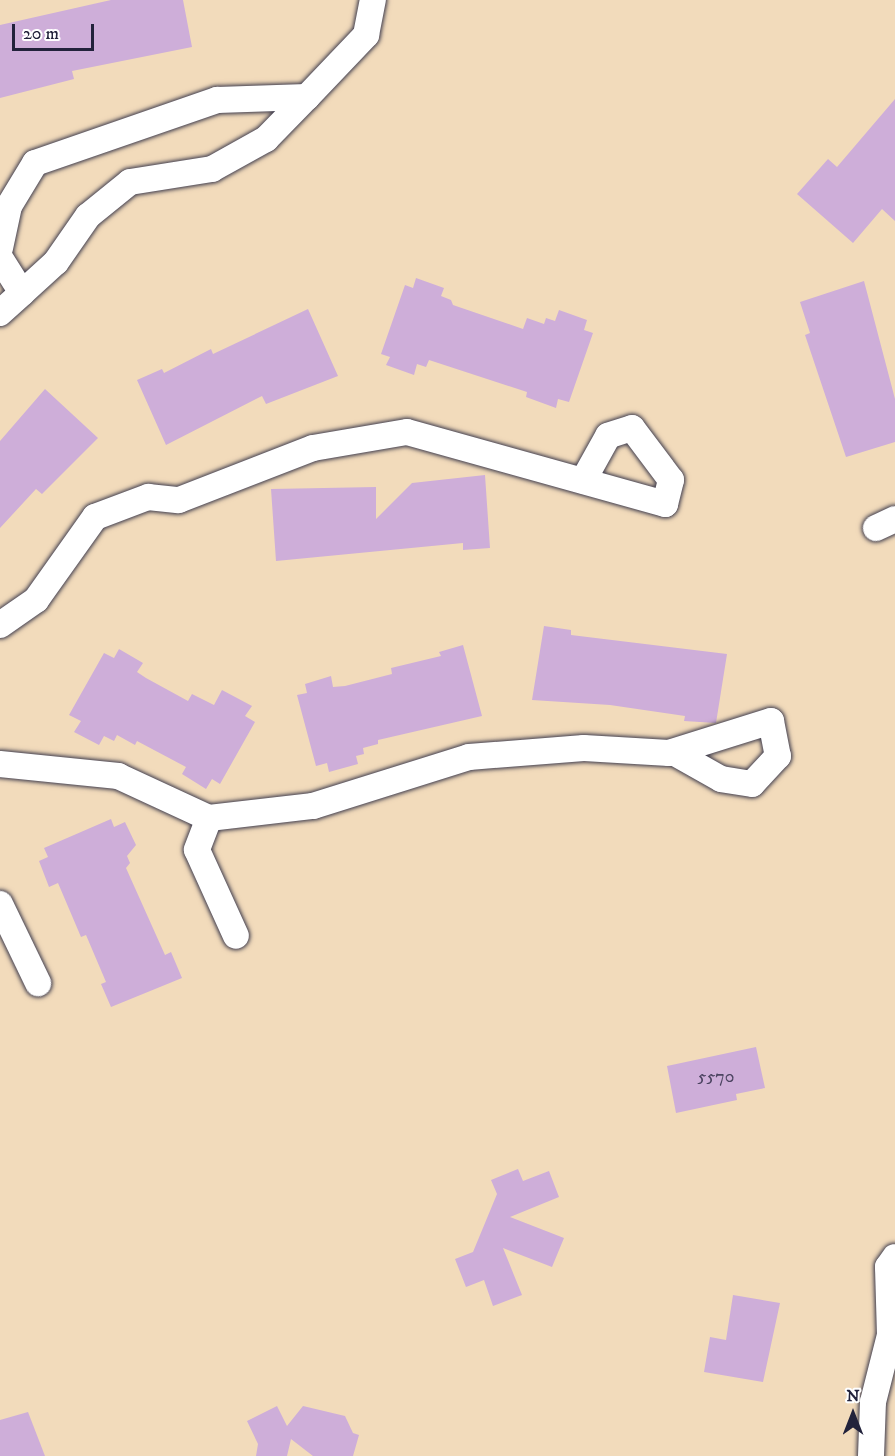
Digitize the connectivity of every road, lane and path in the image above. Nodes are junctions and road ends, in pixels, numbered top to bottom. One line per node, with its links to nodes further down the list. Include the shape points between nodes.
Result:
1 (373, 0): 2 (street, via 366,35)
2 (307, 97): 3 (street, via 217,100 35,163 9,206); 5 (street, via 266,139 212,169 130,182 88,216 56,262)
3 (0, 248)
4 (0, 258): 5 (street)
5 (22, 293): 6 (street)
6 (0, 313)
7 (583, 481): 7 (street, via 665,504 671,480 632,428 608,436); 8 (street, via 407,432 313,448 178,500 148,497 95,517 36,600)
8 (0, 625)
9 (673, 752): 11 (street, via 584,748 469,757 313,806)
10 (0, 764): 11 (street, via 118,776)
11 (208, 818): 13 (street, via 197,850)
12 (0, 904): 14 (street)
13 (236, 936)
14 (38, 983)
15 (895, 1257): 16 (street, via 888,1268)
16 (893, 1334): 17 (street, via 873,1402)
17 (871, 1456)

